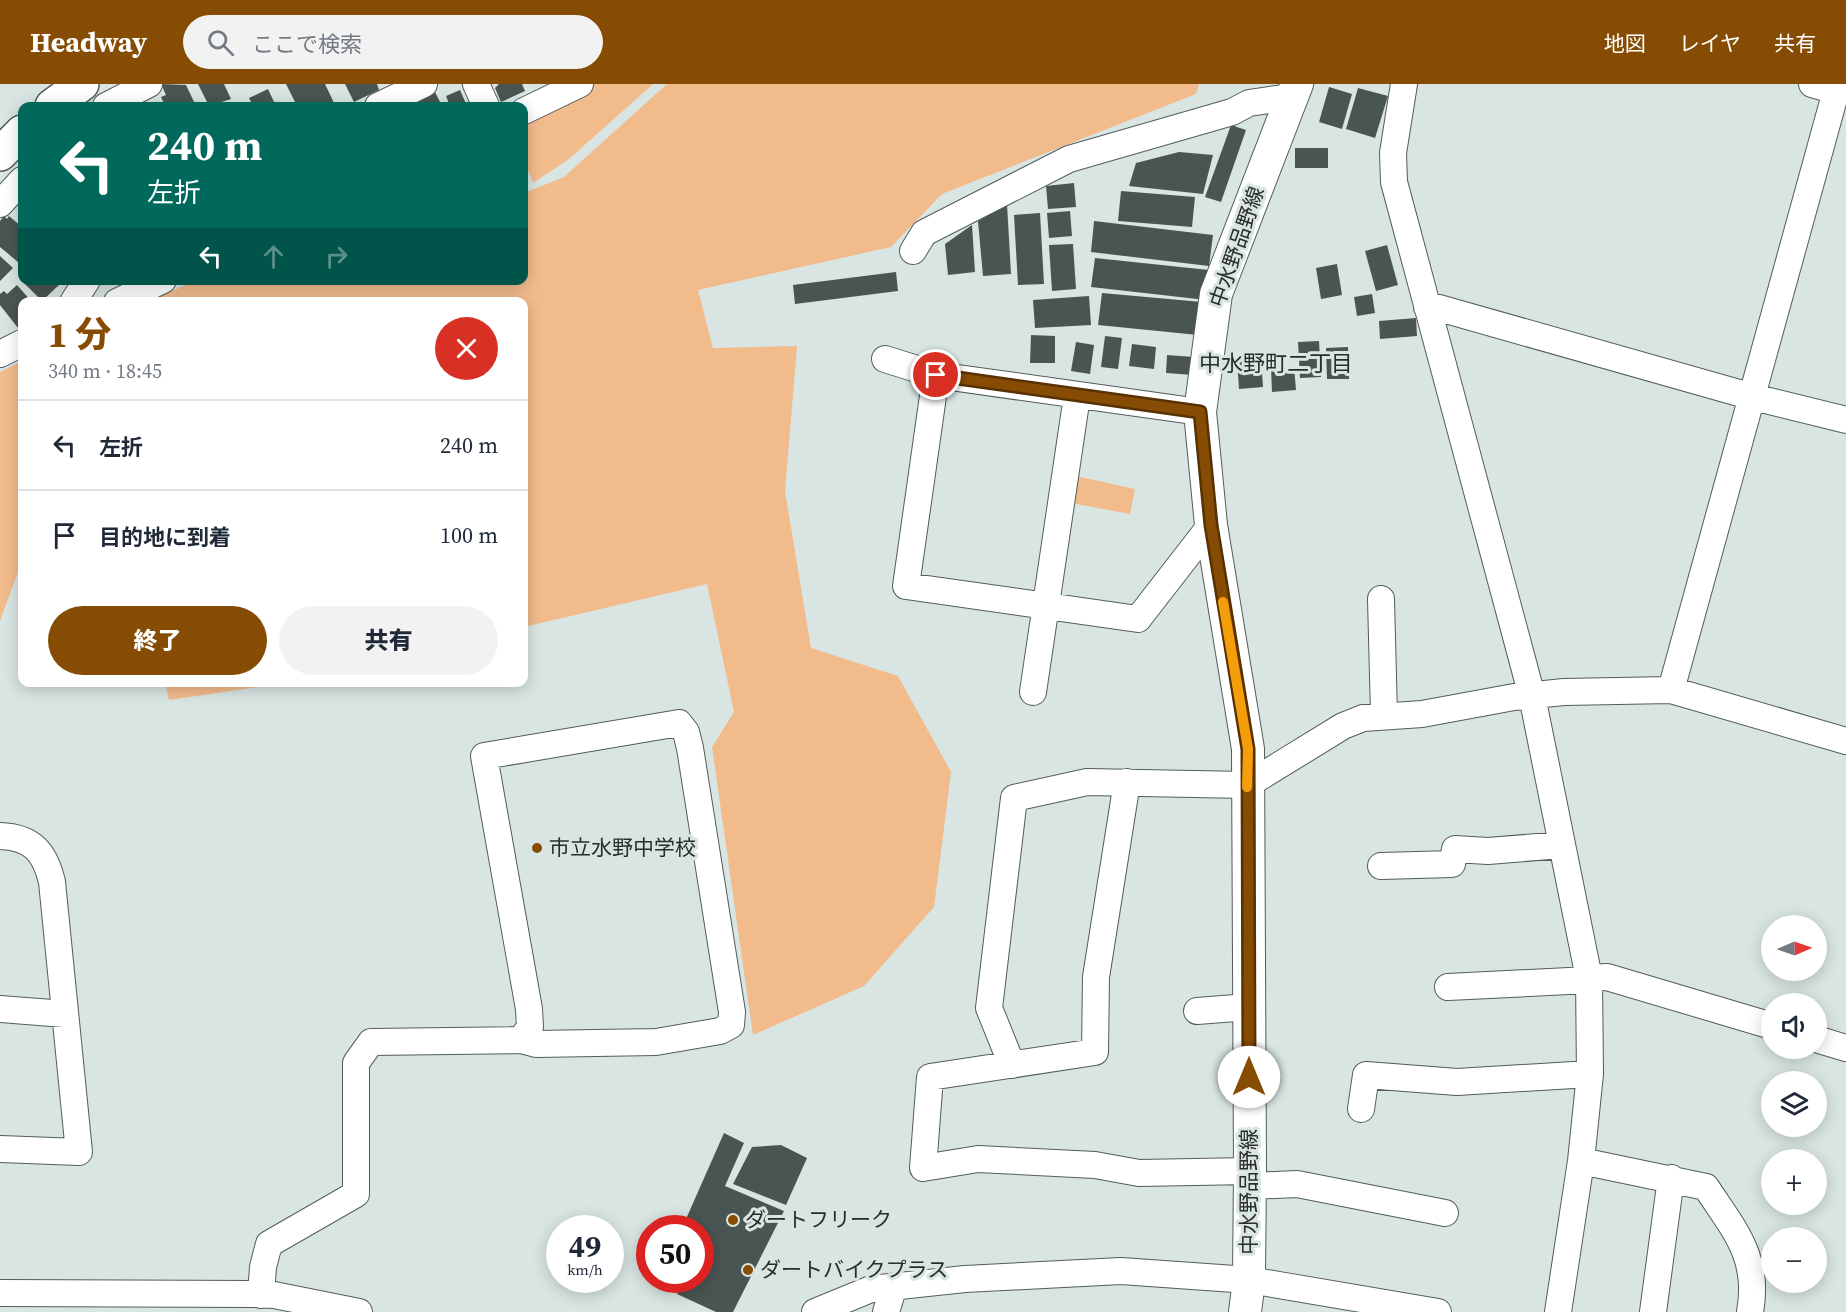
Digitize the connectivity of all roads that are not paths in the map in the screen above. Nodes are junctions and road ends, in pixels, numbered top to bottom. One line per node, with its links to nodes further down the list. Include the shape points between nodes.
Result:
1 (82, 84): 9 (highway)
2 (149, 84): 10 (street)
3 (424, 84): 11 (street)
4 (476, 84): 12 (street)
5 (580, 84): 13 (street)
6 (1404, 84): 21 (street, via 1393,153 1394,182)
7 (1831, 86): 27 (street)
8 (1294, 91): 18 (street, via 1069,159 924,234); 28 (main road, 中水野品野線, via 1216,294)
9 (57, 102)
10 (114, 102)
11 (386, 102)
12 (484, 102)
13 (528, 109)
14 (18, 136): 15 (highway)
15 (0, 154)
16 (18, 184): 17 (street)
17 (0, 204)
18 (913, 251)
19 (153, 285): 20 (street)
20 (127, 297)
21 (1427, 307): 27 (street); 35 (street)
22 (18, 344): 23 (street)
23 (0, 354)
24 (885, 358): 25 (street)
25 (936, 375): 26 (street); 32 (street, via 906,586)
26 (1077, 396): 28 (street); 32 (street)
27 (1753, 397): 29 (street); 33 (street)
28 (1200, 412): 30 (main road, 中水野品野線)
29 (1846, 420)
30 (1211, 525): 32 (street, via 1138,619); 39 (main road, 中水野品野線, via 1248,749)
31 (1381, 599): 36 (street)
32 (1045, 608): 34 (street)
33 (1671, 690): 35 (street); 37 (street)
34 (1033, 692)
35 (1532, 696): 36 (street, via 1422,714); 41 (street)
36 (1384, 715): 39 (street, via 1343,726)
37 (1846, 741)
38 (1127, 782): 39 (street); 53 (street, via 1096,977 1095,1052); 53 (street, via 1087,782 1014,798 989,1008)
39 (1247, 785): 45 (main road, 中水野品野線)
40 (0, 836): 48 (street, via 30,843 46,860 52,882)
41 (1562, 845): 42 (street, via 1488,851 1455,849 1452,864); 43 (street)
42 (1381, 866)
43 (1589, 979): 44 (street); 49 (street, via 1607,977); 54 (street)
44 (1448, 987)
45 (1249, 1006): 47 (street); 59 (main road, 中水野品野線)
46 (0, 1010): 48 (street)
47 (1197, 1011)
48 (65, 1014): 56 (street, via 79,1152)
49 (1761, 1023)
50 (521, 1040): 50 (street, via 530,1027 530,1009 484,756 679,723 690,748 731,1025 720,1031 656,1042 536,1044); 64 (street, via 371,1042 356,1063 356,1194 269,1244)
51 (1827, 1042): 52 (street)
52 (1846, 1048)
53 (1012, 1065): 59 (street, via 930,1077 923,1168 978,1159)
54 (1590, 1074): 55 (street, via 1457,1083 1366,1075); 57 (street)
55 (1361, 1109)
56 (0, 1149)
57 (1581, 1161): 58 (street); 70 (street)
58 (1671, 1178): 71 (street); 72 (street, via 1706,1186 1746,1250 1754,1289)
59 (1250, 1179): 60 (street, via 1297,1184); 61 (main road, 中水野品野線)
60 (1445, 1214)
61 (1249, 1280): 62 (street, via 1121,1271); 68 (main road, 中水野品野線); 69 (street)
62 (894, 1286): 66 (street, via 871,1289); 67 (street)
63 (0, 1293): 64 (street)
64 (257, 1300): 65 (street)
65 (357, 1312)
66 (815, 1312)
67 (886, 1312)
68 (1245, 1312)
69 (1438, 1312)
70 (1558, 1312)
71 (1653, 1312)
72 (1750, 1312)

